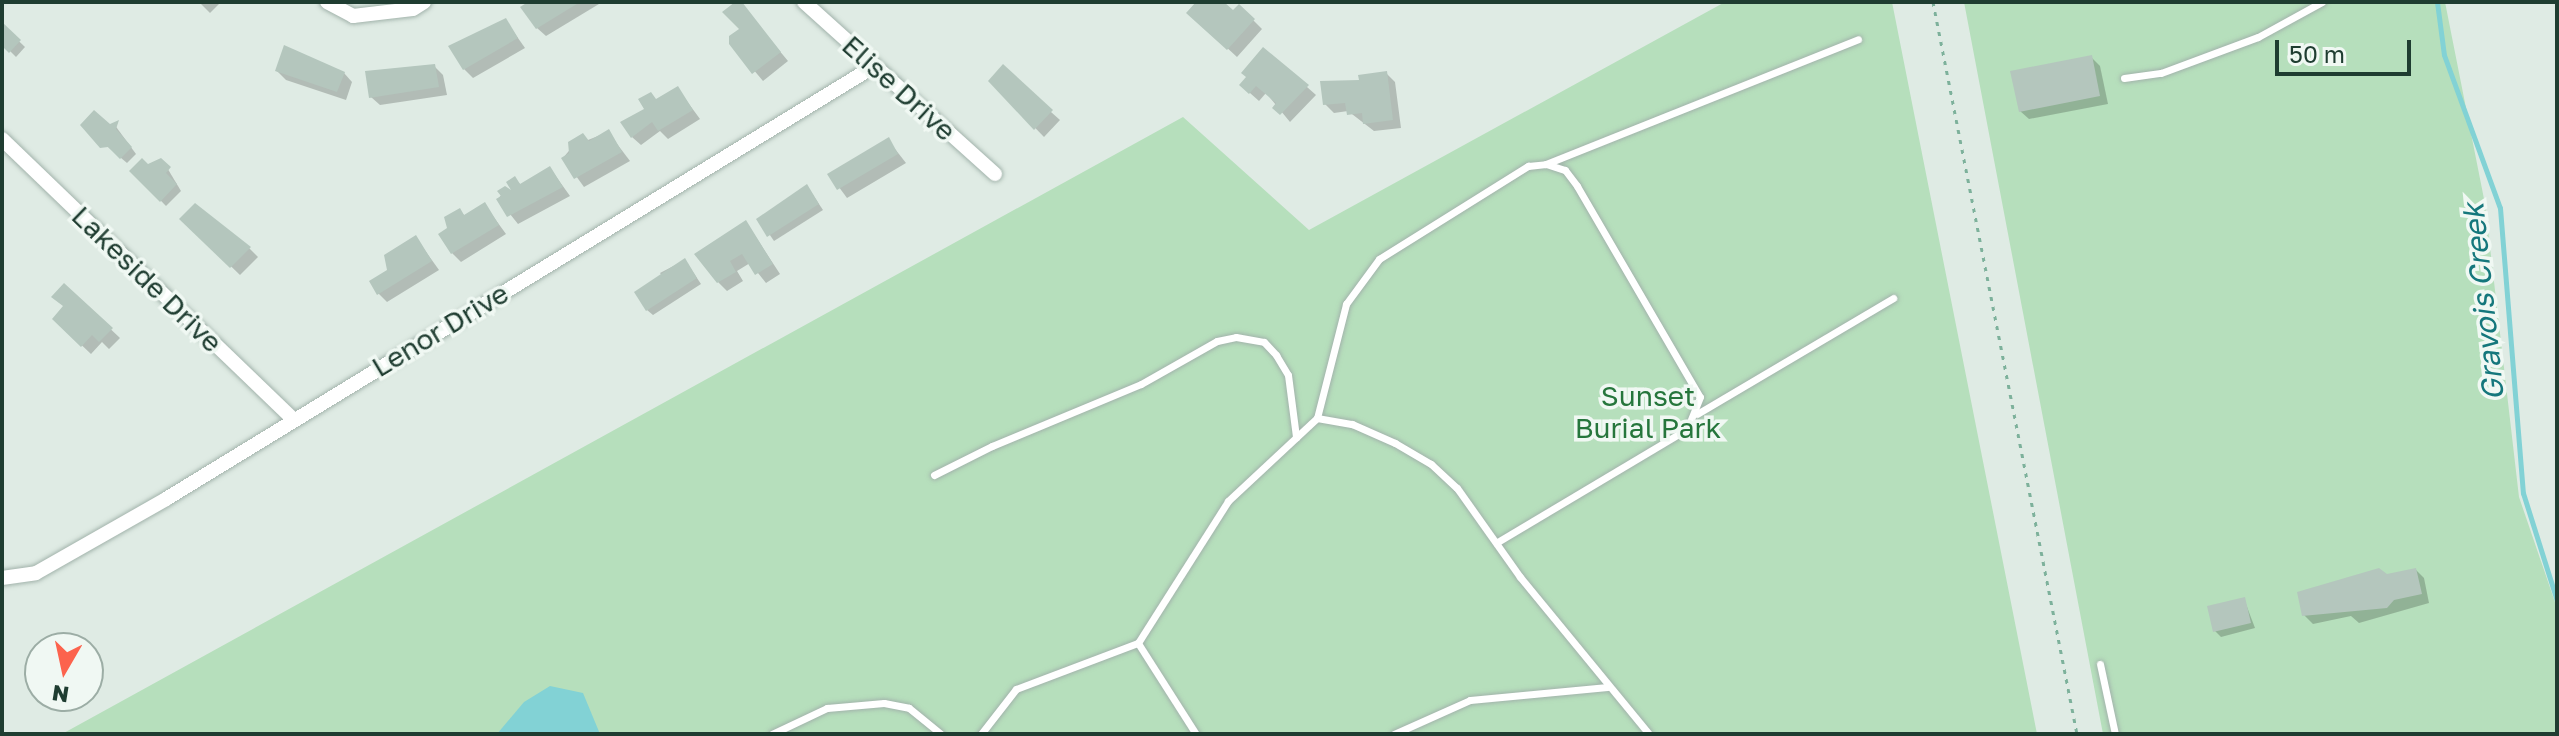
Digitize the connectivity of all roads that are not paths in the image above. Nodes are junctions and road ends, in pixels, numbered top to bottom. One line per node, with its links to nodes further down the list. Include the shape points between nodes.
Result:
1 (327, 2): 2 (street, via 353,16 413,9)
2 (424, 2)
3 (804, 2): 6 (street, Elise Drive)
4 (2322, 2): 7 (lane, via 2258,37 2161,73)
5 (1858, 39): 9 (lane)
6 (873, 67): 10 (street, Elise Drive); 14 (street, Lenor Drive)
7 (2124, 78)
8 (2, 139): 14 (street, Lakeside Drive)
9 (1546, 164): 12 (lane, via 1565,170 1577,186 1694,384 1700,397); 13 (lane, via 1528,166 1379,259 1361,278 1346,304)
10 (995, 174)
11 (1893, 298): 12 (lane)
12 (1697, 414): 17 (lane, via 1687,429)
13 (1317, 418): 15 (lane); 17 (lane, via 1352,424 1431,464 1457,488)
14 (293, 419): 18 (street, Lenor Drive, via 36,573)
15 (1296, 437): 16 (lane, via 1293,395 1282,365 1264,342 1236,337 1217,341 1141,384); 19 (lane, via 1228,501)
16 (934, 475)
17 (1496, 543): 21 (lane)
18 (2, 578)
19 (1138, 643): 24 (lane, via 1016,689); 25 (lane)
20 (2100, 664): 28 (lane)
21 (1607, 687): 26 (lane, via 1470,700); 27 (lane)
22 (772, 734): 23 (lane, via 827,708 884,703 909,708)
23 (941, 734)
24 (981, 734)
25 (1196, 734)
26 (1394, 734)
27 (1649, 734)
28 (2115, 734)

